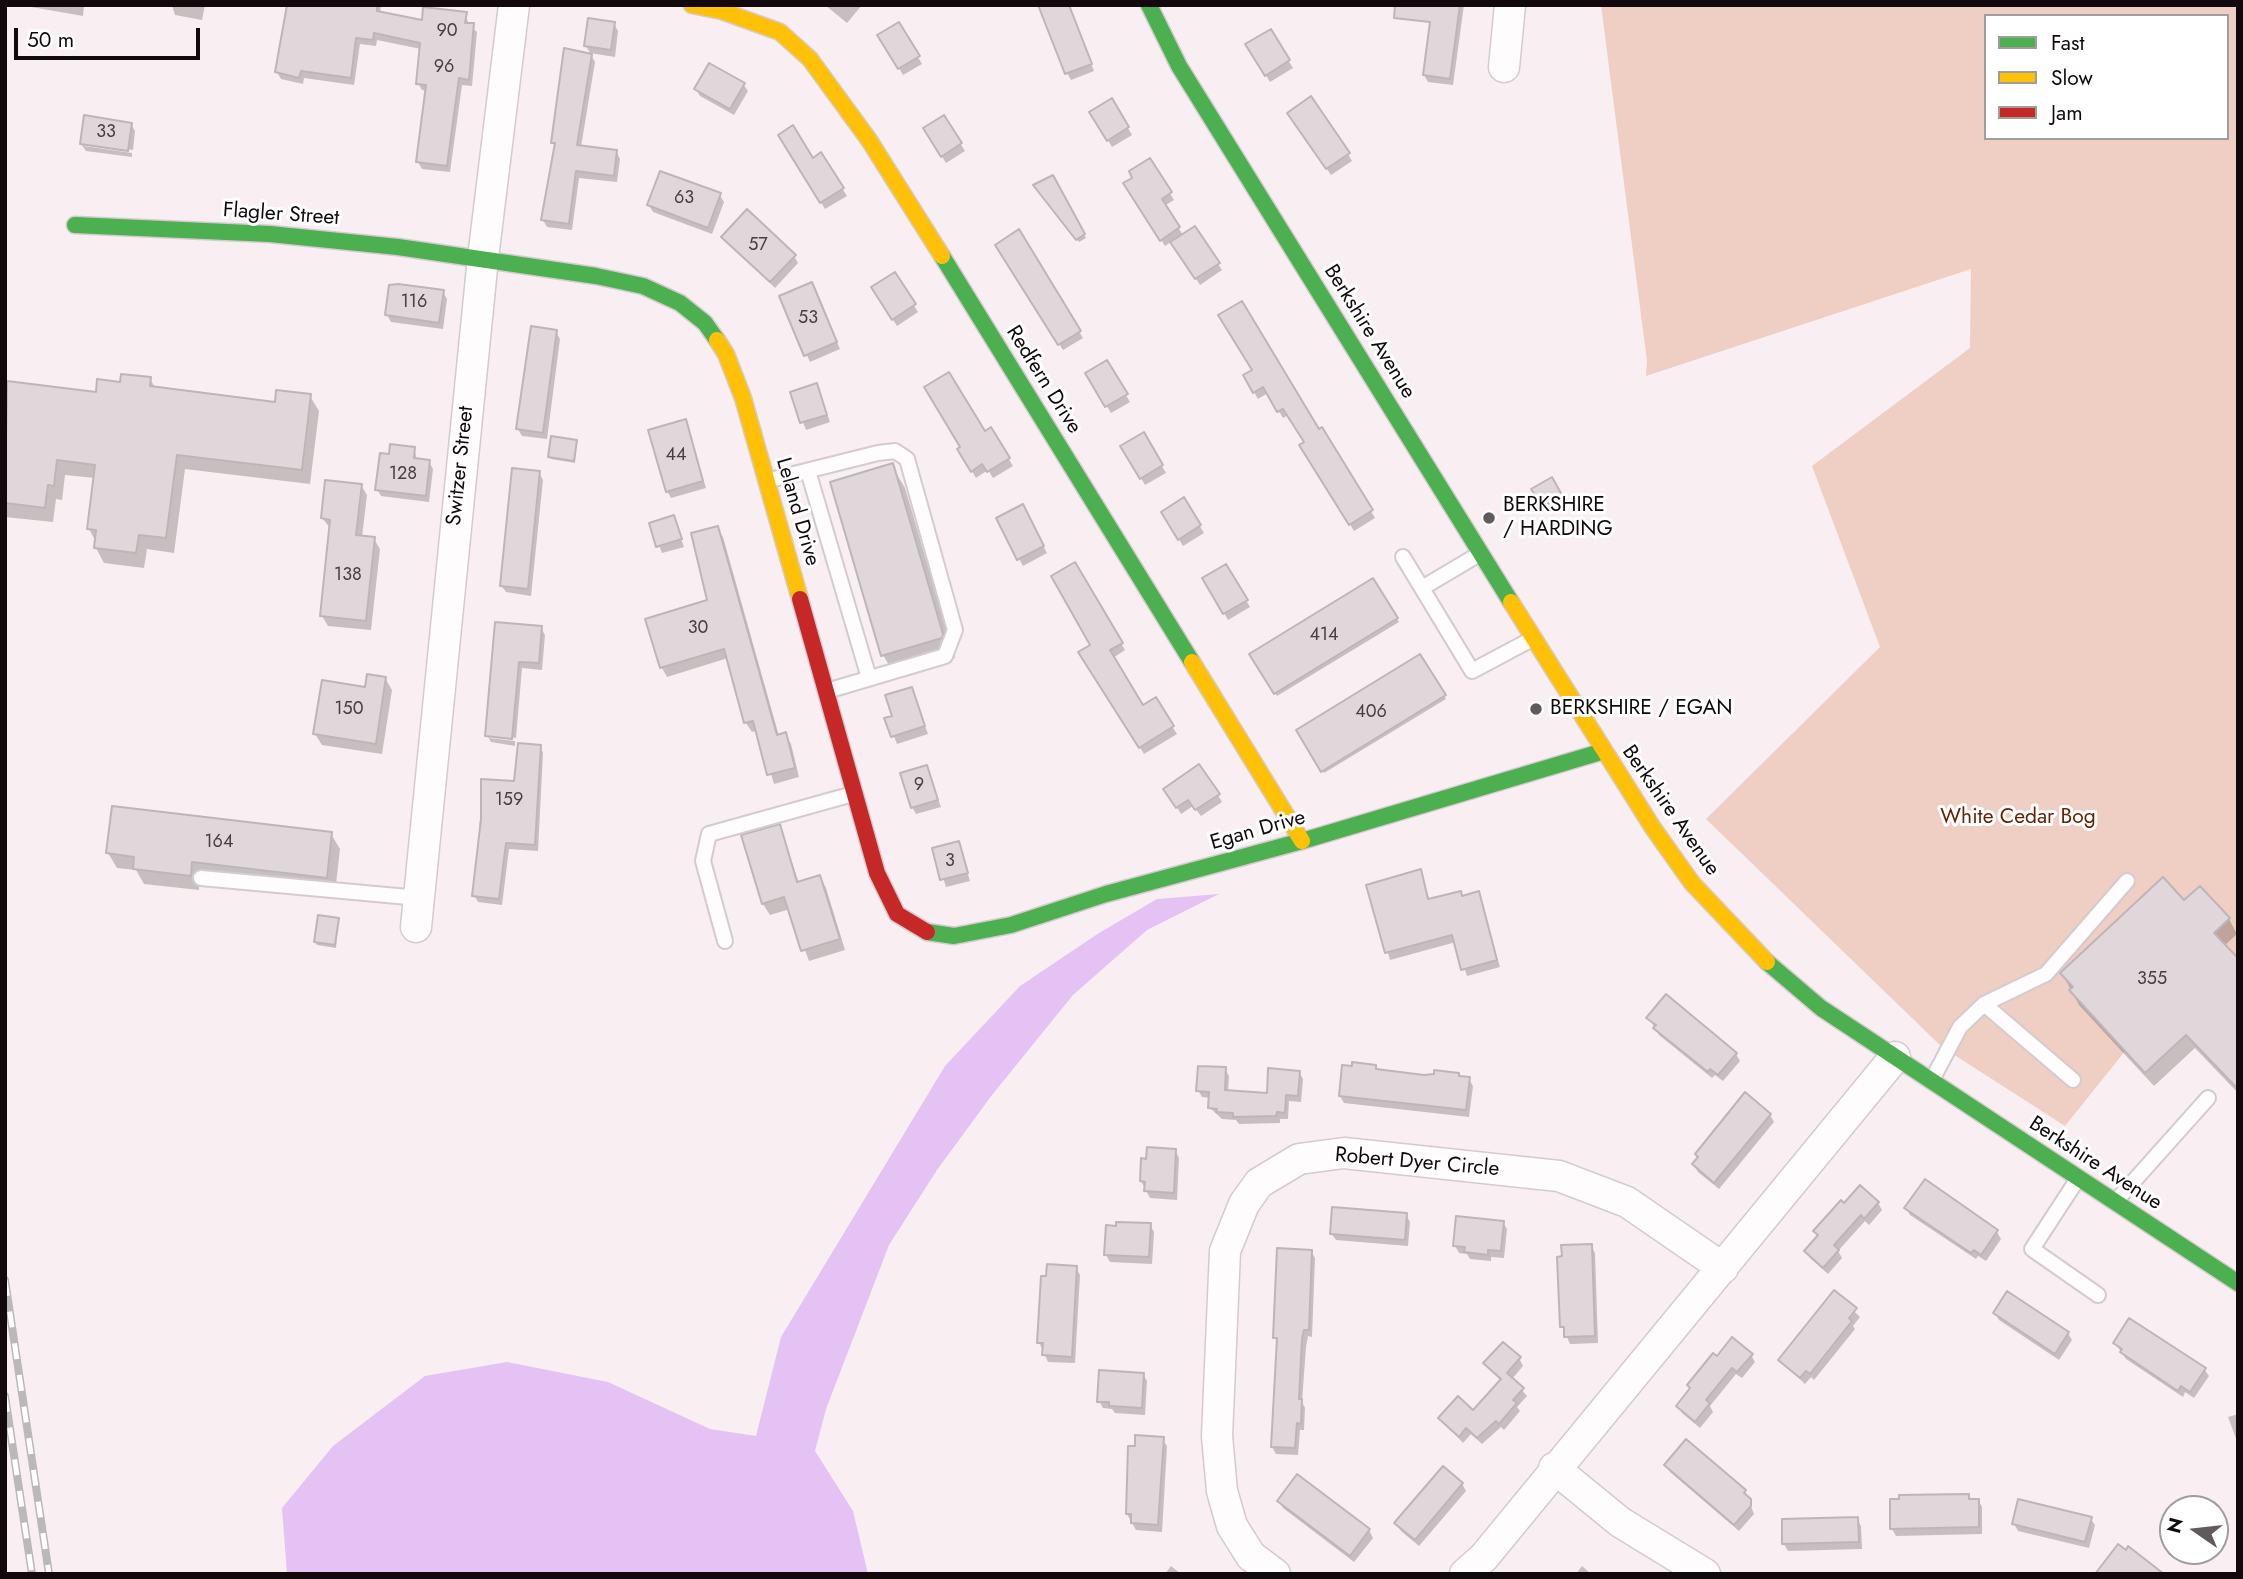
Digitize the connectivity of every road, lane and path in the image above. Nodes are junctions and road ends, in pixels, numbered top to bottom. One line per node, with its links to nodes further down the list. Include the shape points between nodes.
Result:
1 (514, 5): 7 (street, Switzer Street)
2 (692, 5): 18 (street, Redfern Drive, via 780,33 810,59 869,140 940,252)
3 (1149, 5): 10 (street, Berkshire Avenue, via 1179,66)
4 (1510, 5): 5 (street)
5 (1504, 67)
6 (75, 225): 7 (street, Flagler Street, via 270,234)
7 (483, 258): 9 (street, Leland Drive, via 643,286 689,310 705,323 726,354); 21 (street, Switzer Street)
8 (808, 471): 9 (lane); 14 (lane); 14 (lane, via 895,451 907,459 955,630 945,656)
9 (766, 481): 15 (street, Leland Drive)
10 (1482, 552): 12 (lane); 13 (street, Berkshire Avenue)
11 (1403, 557): 12 (lane)
12 (1422, 588): 13 (lane, via 1472,671)
13 (1534, 638): 16 (street, Berkshire Avenue)
14 (869, 678): 15 (lane)
15 (825, 691): 17 (street, Leland Drive)
16 (1604, 751): 18 (street, Egan Drive); 25 (street, Berkshire Avenue, via 1692,883 1733,929 1821,1008)
17 (855, 794): 22 (street, Leland Drive, via 877,873 897,914); 23 (lane, via 709,834 703,862)
18 (1302, 841): 22 (street, Egan Drive, via 1105,894 1011,925 954,936)
19 (201, 878): 21 (lane)
20 (2127, 881): 24 (lane, via 2046,974)
21 (417, 913)
22 (922, 931)
23 (725, 940)
24 (1984, 1004): 26 (lane); 27 (lane, via 1960,1027)
25 (1895, 1057): 27 (street, Berkshire Avenue); 32 (street)
26 (2073, 1080)
27 (1931, 1082): 29 (street, Berkshire Avenue)
28 (2208, 1098): 30 (lane)
29 (2078, 1178): 30 (street, Berkshire Avenue); 34 (lane, via 2032,1249)
30 (2115, 1202): 33 (street, Berkshire Avenue)
31 (2238, 1263): 33 (lane)
32 (1723, 1268): 35 (street); 36 (street, Robert Dyer Circle, via 1627,1202 1559,1175 1344,1153 1299,1159 1259,1183 1244,1204 1226,1251 1217,1436 1222,1491 1232,1526 1251,1556)
33 (2232, 1279)
34 (2098, 1295)
35 (1555, 1468): 37 (street); 38 (street, via 1631,1530)
36 (1275, 1574)
37 (1465, 1574)
38 (1704, 1574)

